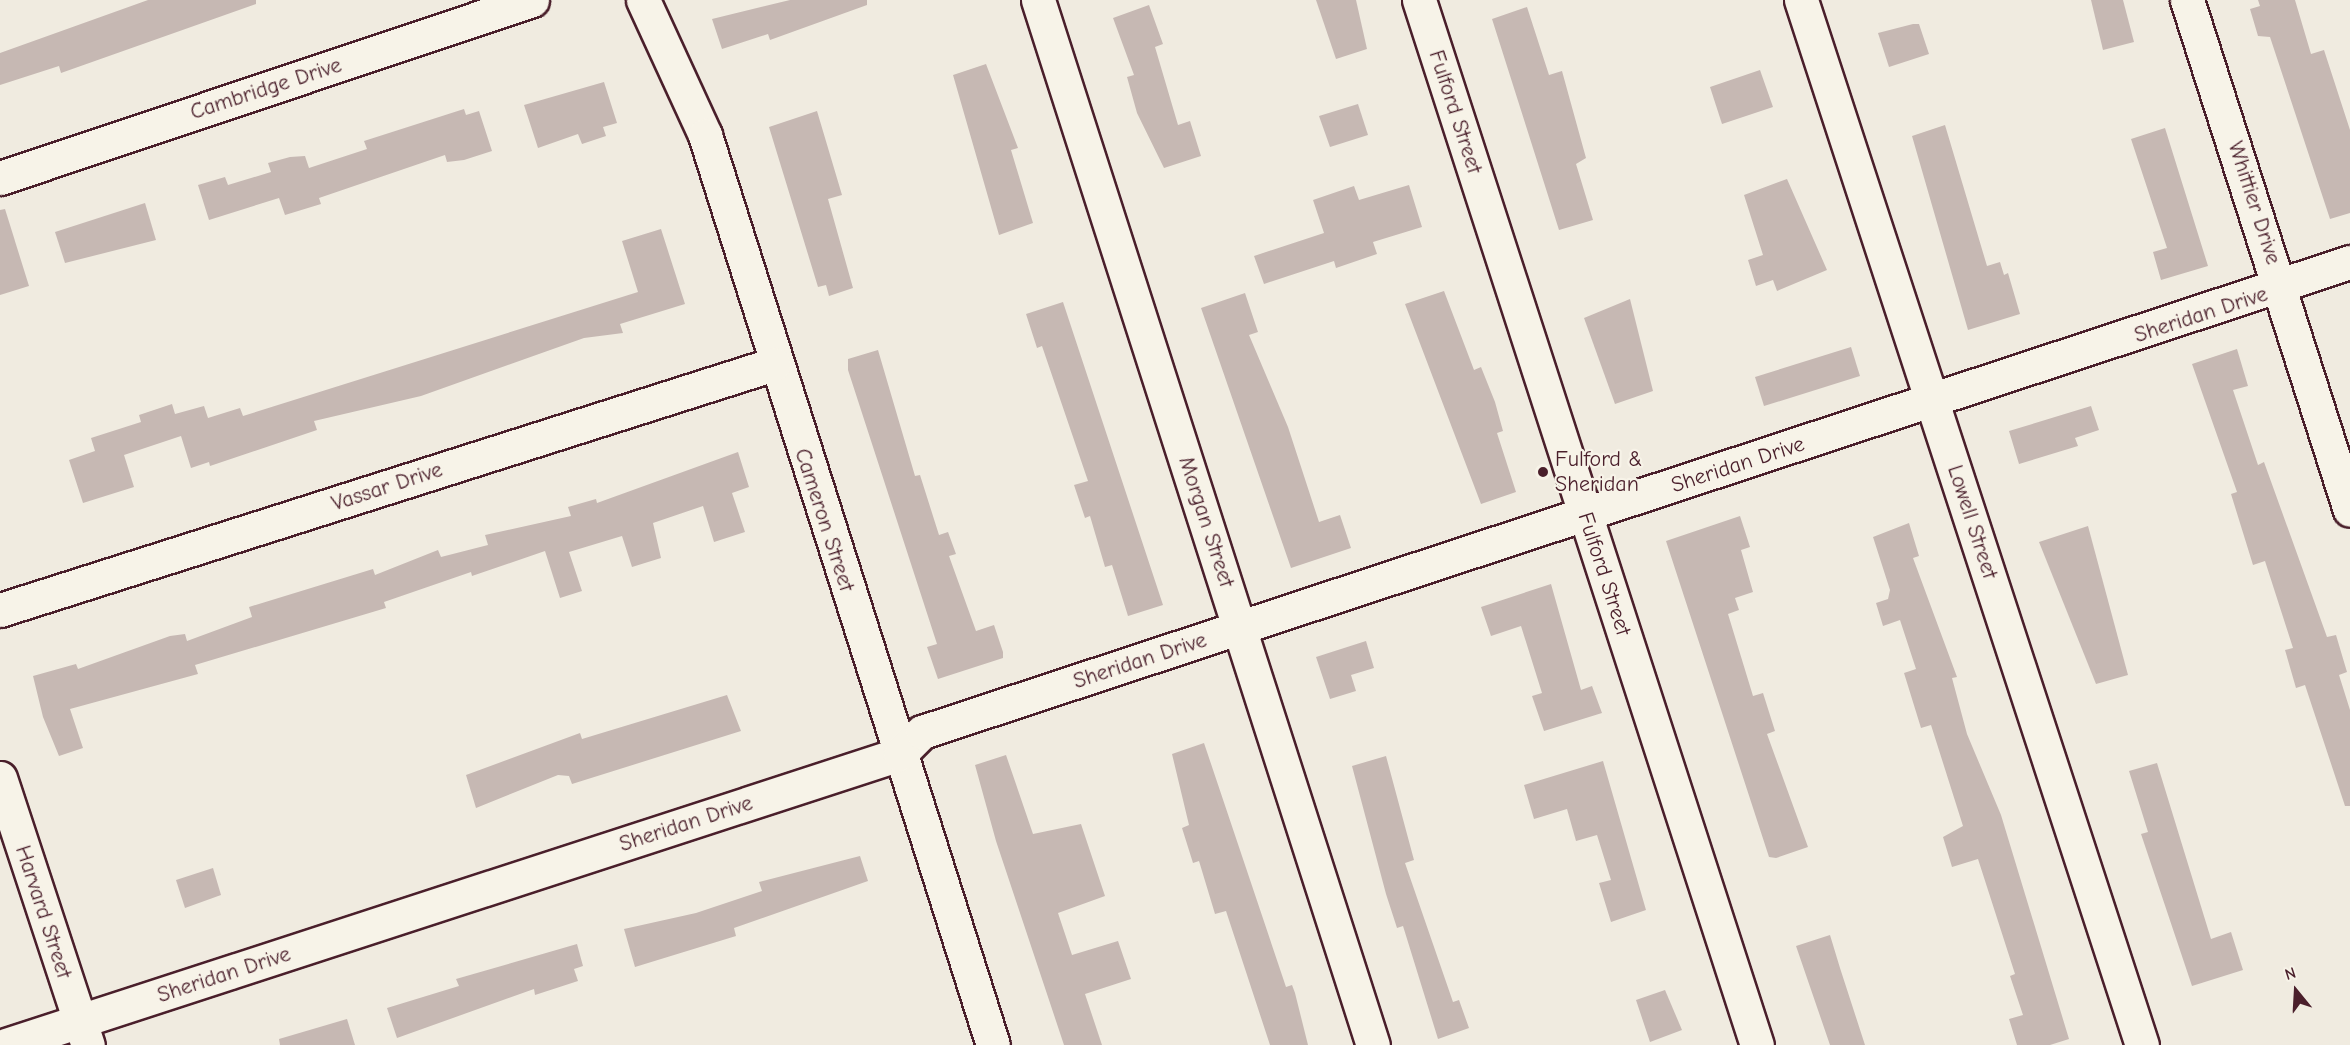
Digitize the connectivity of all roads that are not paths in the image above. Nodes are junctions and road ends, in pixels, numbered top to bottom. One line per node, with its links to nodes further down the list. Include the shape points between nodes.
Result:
1 (532, 0): 7 (street, Cambridge Drive)
2 (643, 0): 10 (street, Cameron Street, via 705,135)
3 (1038, 0): 15 (street, Morgan Street)
4 (1419, 0): 13 (street, Fulford Street)
5 (1801, 0): 11 (street, Lowell Street)
6 (2187, 0): 9 (street, Whittier Drive)
7 (0, 178)
8 (2350, 262): 9 (street, Sheridan Drive)
9 (2282, 288): 11 (street, Sheridan Drive); 12 (street, Whittier Drive)
10 (774, 364): 14 (street, Vassar Drive); 16 (street, Cameron Street)
11 (1932, 402): 13 (street, Sheridan Drive); 23 (street, Lowell Street)
12 (2350, 510)
13 (1585, 515): 15 (street, Sheridan Drive); 22 (street, Fulford Street)
14 (0, 610)
15 (1240, 628): 16 (street, Sheridan Drive, via 922,732); 21 (street, Morgan Street)
16 (900, 754): 18 (street, Sheridan Drive); 20 (street, Cameron Street)
17 (0, 778): 18 (street, Harvard Street)
18 (84, 1033): 19 (street, Sheridan Drive)
19 (6, 1045)
20 (993, 1045)
21 (1373, 1045)
22 (1757, 1045)
23 (2142, 1045)

